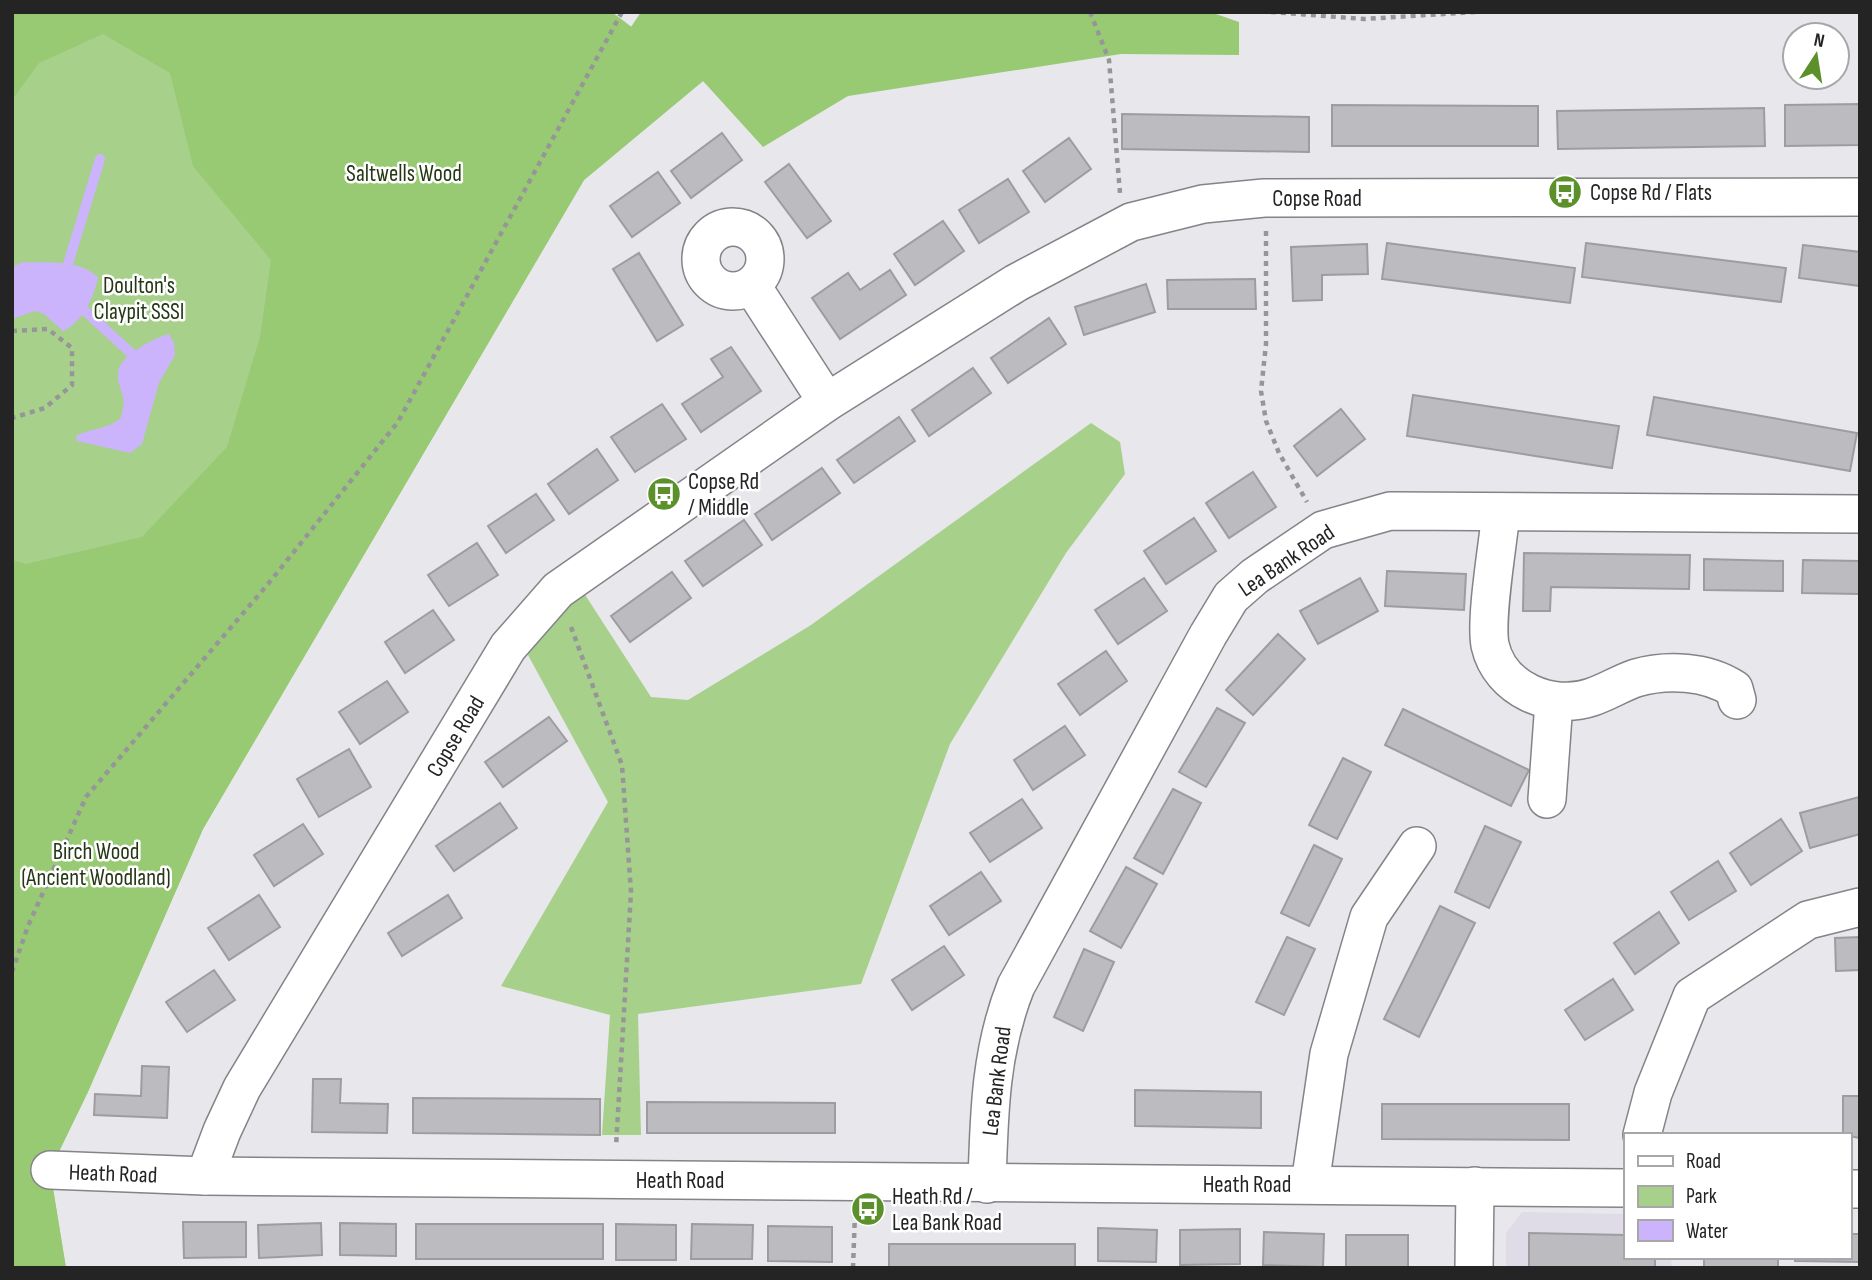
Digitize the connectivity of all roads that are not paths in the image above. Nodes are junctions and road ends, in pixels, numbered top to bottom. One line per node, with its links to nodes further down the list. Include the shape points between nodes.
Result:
1 (1860, 197): 3 (street, Copse Road, via 1264,198 1203,204 1131,222 1016,283)
2 (752, 286): 3 (street)
3 (827, 402): 13 (street, Copse Road, via 558,590 508,647 242,1088)
4 (1501, 512): 5 (street, Lea Bank Road); 7 (street, via 1490,645 1500,668 1514,683); 14 (street, Lea Bank Road, via 1390,511 1323,530 1231,597 1034,948 1002,1021 990,1095)
5 (1860, 514)
6 (1737, 700): 7 (street, via 1734,689 1722,681 1705,674 1684,674 1637,678 1591,698)
7 (1554, 702): 8 (street)
8 (1547, 799)
9 (1417, 846): 15 (street, Heath Road, via 1369,917 1329,1054)
10 (1860, 907): 11 (street, via 1808,920 1692,996 1653,1093)
11 (1643, 1133)
12 (50, 1170): 13 (street, Heath Road)
13 (205, 1176): 14 (street, Heath Road)
14 (988, 1184): 15 (street, Heath Road)
15 (1310, 1184): 16 (street, Heath Road)
16 (1475, 1186): 17 (street, Heath Road); 18 (street)
17 (1624, 1188)
18 (1474, 1268)

